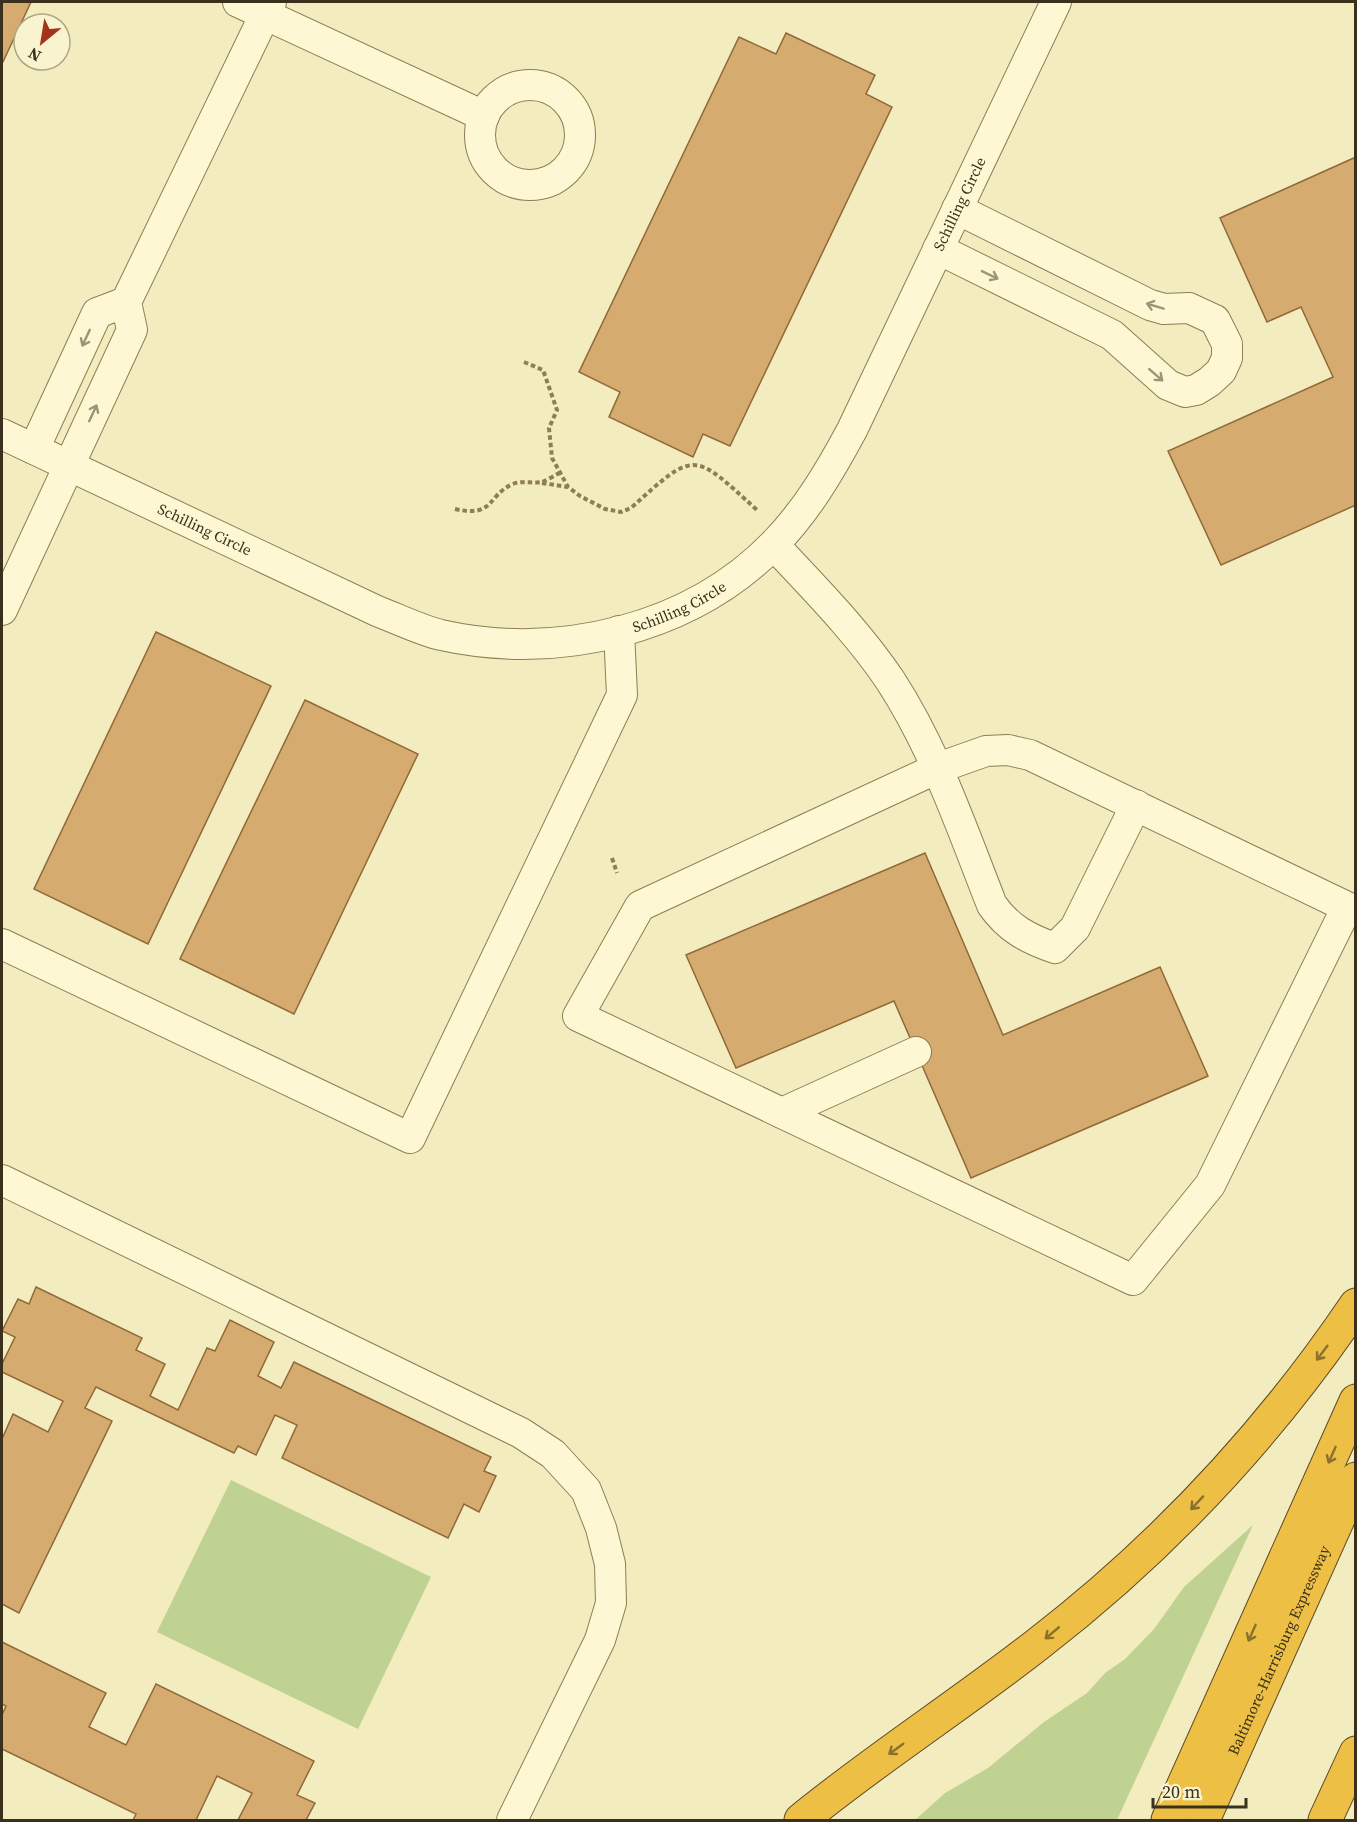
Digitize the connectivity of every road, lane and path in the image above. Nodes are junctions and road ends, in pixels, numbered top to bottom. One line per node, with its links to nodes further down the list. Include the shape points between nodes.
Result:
1 (238, 2): 3 (street)
2 (1056, 2): 5 (street, Schilling Circle)
3 (268, 8): 4 (street); 7 (street)
4 (484, 116)
5 (957, 210): 6 (street, Schilling Circle); 6 (street, one-way to 5, via 1112,335 1168,385 1185,392 1196,390 1221,371 1227,358 1227,344 1215,320 1189,308 1150,305)
6 (938, 249): 17 (street, Schilling Circle, via 826,478)
7 (126, 302): 10 (street, one-way to 10, via 97,313); 11 (street, one-way to 7, via 132,330)
8 (524, 362): 12 (path, via 543,370 557,410 549,428 552,458)
9 (2, 434): 10 (street, Schilling Circle)
10 (34, 449): 11 (street, Schilling Circle)
11 (69, 466): 18 (street); 19 (street, Schilling Circle, via 377,611 440,635 540,645)
12 (559, 473): 13 (path); 14 (path)
13 (540, 482): 14 (path); 15 (path, via 507,486 477,511)
14 (568, 487): 16 (path, via 605,509 621,512 680,467 701,464)
15 (455, 509)
16 (758, 510)
17 (774, 545): 19 (street, Schilling Circle, via 709,594 668,616); 20 (street, via 844,621 890,681)
18 (2, 610)
19 (619, 631): 24 (street, via 622,695 410,1138)
20 (938, 768): 21 (street, via 986,751 1008,750 1030,755); 21 (street, via 992,905 1003,921 1018,932 1054,948 1075,927); 26 (street, via 640,906 578,1016)
21 (1136, 805): 26 (street, via 1347,907 1210,1185 1132,1280)
22 (612, 858): 23 (path)
23 (617, 873)
24 (2, 944)
25 (916, 1052): 26 (street)
26 (782, 1113)
27 (2, 1180): 32 (street, via 521,1433 553,1454 586,1490 610,1564 611,1603 600,1640)
28 (1356, 1305): 33 (highway, one-way to 33, via 1244,1451 1127,1570 1038,1644)
29 (1356, 1401): 34 (highway, one-way to 34)
30 (1356, 1479): 35 (highway, Baltimore-Harrisburg Expressway)
31 (1356, 1753): 36 (highway)
32 (512, 1821)
33 (801, 1821)
34 (1168, 1821)
35 (1203, 1821)
36 (1325, 1821)

